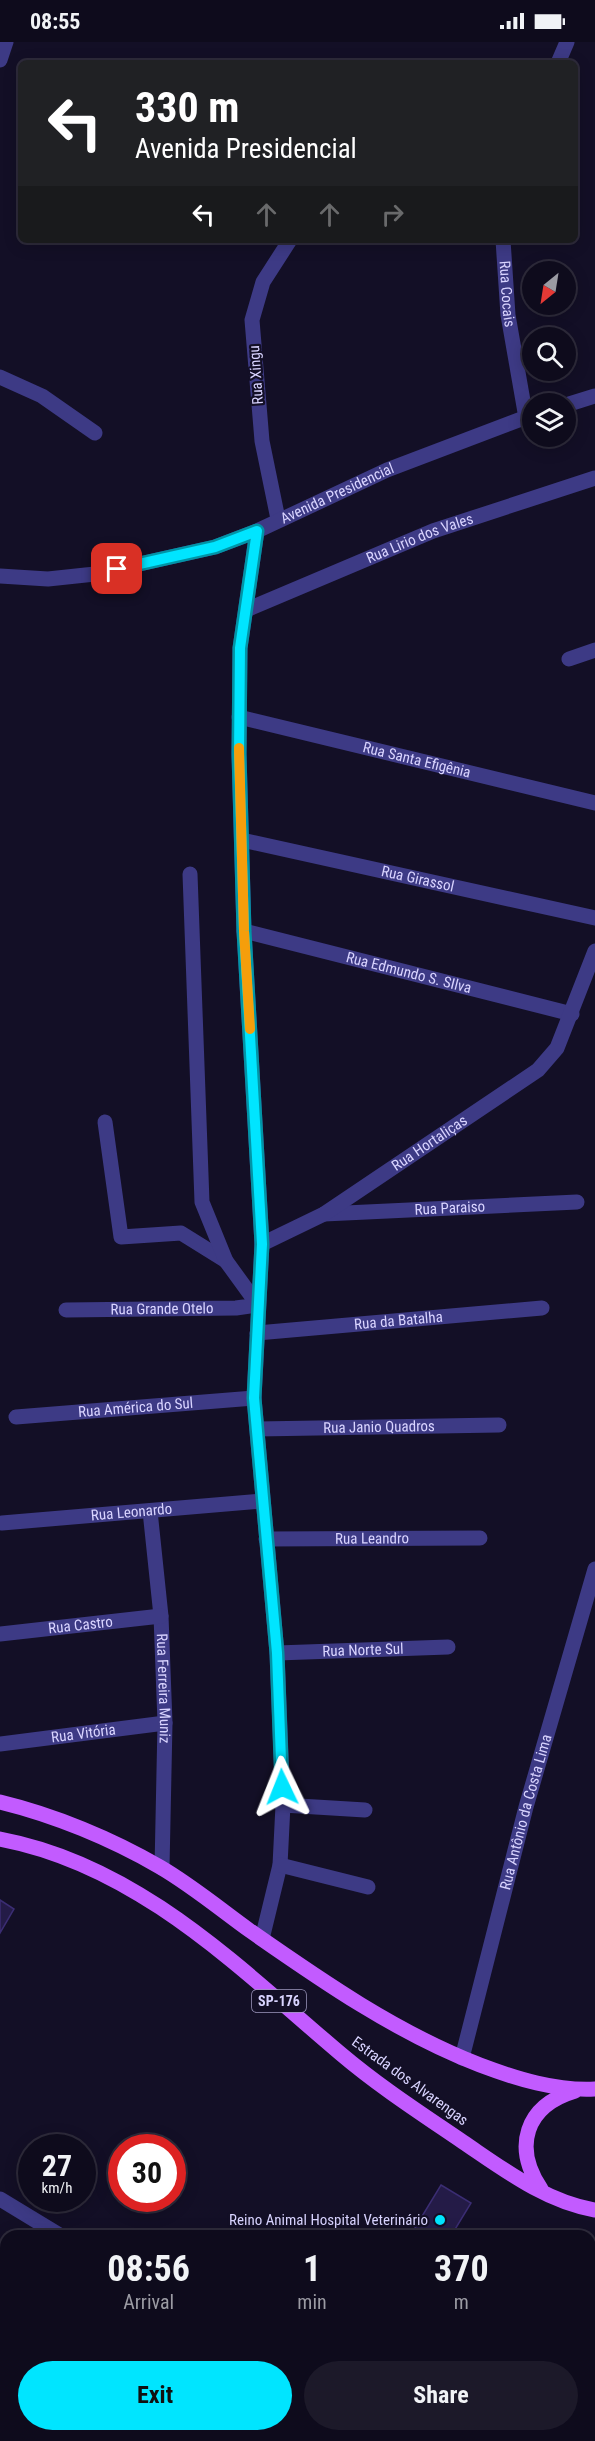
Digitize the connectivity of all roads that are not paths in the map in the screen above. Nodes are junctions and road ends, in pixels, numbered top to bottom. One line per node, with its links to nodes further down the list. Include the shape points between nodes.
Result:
1 (6, 42): 3 (street)
2 (567, 42): 4 (street)
3 (0, 60)
4 (559, 60)
5 (288, 243): 14 (street, Rua Xingu, via 263,282 252,320 262,441)
6 (503, 243): 8 (street, Rua Cocais, via 508,315)
7 (0, 377): 12 (street, via 42,396)
8 (524, 393)
9 (595, 396): 10 (street)
10 (576, 402)
11 (522, 419): 14 (street, Avenida Presidencial, via 387,470)
12 (95, 433)
13 (595, 478): 17 (street, Rua Lirio dos Vales, via 433,531)
14 (279, 519): 15 (street, Avenida Presidencial)
15 (257, 531): 16 (street, Avenida Presidencial, via 215,547 94,574 48,579); 17 (street)
16 (0, 576)
17 (246, 610): 20 (street, via 240,648)
18 (595, 650): 19 (street)
19 (569, 658)
20 (239, 717): 21 (street, Rua Santa Efigênia); 22 (street)
21 (595, 803)
22 (242, 840): 24 (street, Rua Girassol); 25 (street)
23 (190, 874): 32 (street, via 202,1202)
24 (595, 918)
25 (244, 931): 27 (street, Rua Edmundo S. SIlva); 31 (street)
26 (595, 951): 27 (street, Rua Hortaliças)
27 (572, 1014): 30 (street, Rua Hortaliças, via 557,1048 538,1070)
28 (105, 1122): 32 (street, via 121,1237 180,1233)
29 (576, 1202): 30 (street, Rua Paraiso)
30 (324, 1214): 31 (street, Rua Hortaliças)
31 (262, 1244): 33 (street)
32 (226, 1261): 33 (street)
33 (258, 1305): 35 (street, Rua Grande Otelo); 36 (street)
34 (542, 1308): 36 (street, Rua da Batalha)
35 (66, 1310)
36 (257, 1333): 37 (street)
37 (254, 1398): 38 (street, Rua América do Sul); 40 (street)
38 (16, 1417)
39 (499, 1425): 40 (street, Rua Janio Quadros)
40 (257, 1429): 41 (street)
41 (262, 1501): 42 (street, Rua Leonardo); 45 (street)
42 (150, 1511): 43 (street, Rua Leonardo); 47 (street, Rua Ferreira Muniz)
43 (2, 1523)
44 (480, 1538): 45 (street, Rua Leandro)
45 (266, 1539): 50 (street)
46 (595, 1569): 61 (street, Rua Antônio da Costa Lima, via 526,1807)
47 (161, 1616): 48 (street, Rua Castro); 51 (street, Rua Ferreira Muniz)
48 (0, 1634)
49 (448, 1647): 50 (street, Rua Norte Sul)
50 (277, 1653): 54 (street)
51 (165, 1723): 52 (street, Rua Vitória); 58 (street, Rua Ferreira Muniz)
52 (0, 1743)
53 (2, 1802): 58 (main road, SP-176, via 82,1829)
54 (283, 1805): 55 (street); 57 (street)
55 (365, 1810)
56 (0, 1839): 64 (main road, Estrada dos Alvarengas / SP-176, via 80,1864 142,1894 210,1943 383,2088)
57 (280, 1865): 59 (street); 60 (street)
58 (162, 1868): 60 (main road, SP-176)
59 (368, 1887)
60 (262, 1939): 61 (main road, SP-176, via 352,1999)
61 (462, 2058): 63 (main road, SP-176, via 515,2079)
62 (595, 2089): 63 (main road, SP-176)
63 (578, 2090): 64 (main road, via 551,2101 527,2133 525,2156)
64 (543, 2193): 66 (main road, Estrada dos Alvarengas / SP-176)
65 (0, 2199): 67 (street)
66 (595, 2210)
67 (51, 2230)

